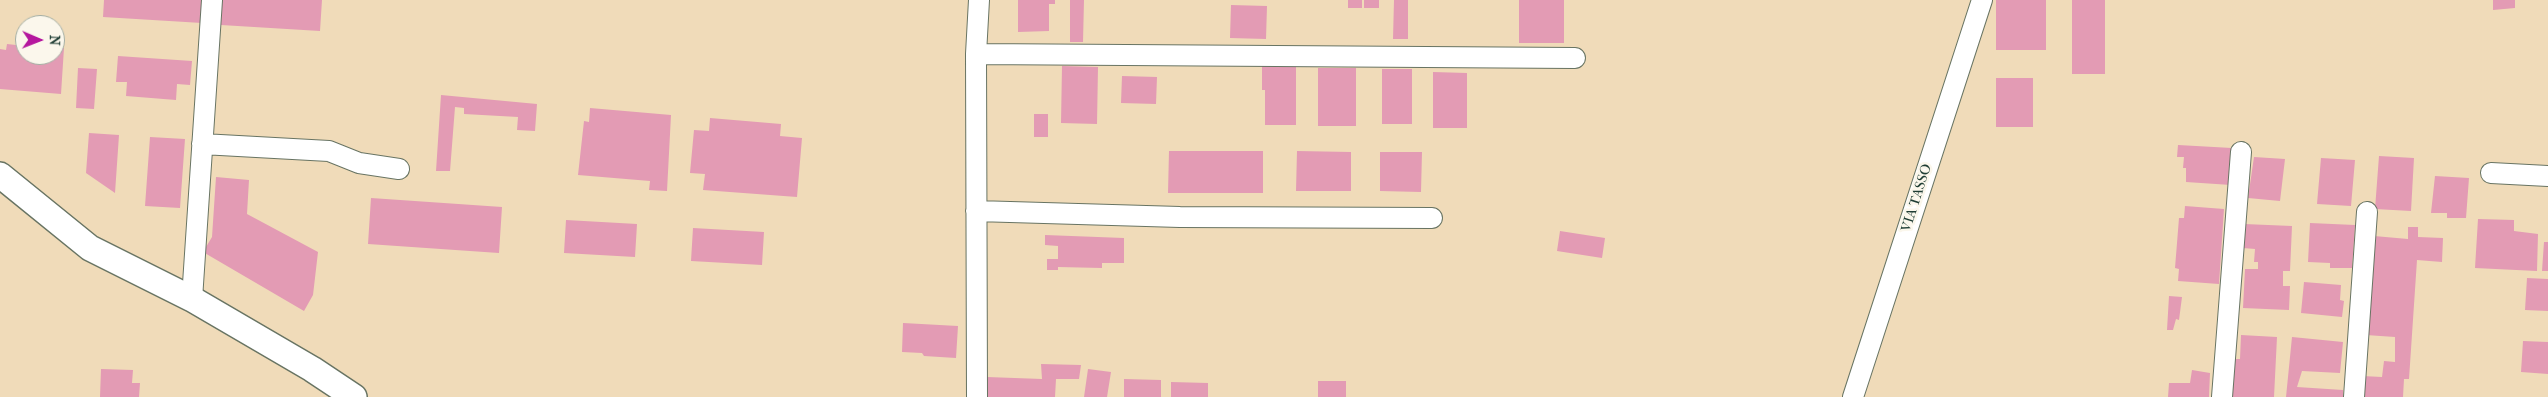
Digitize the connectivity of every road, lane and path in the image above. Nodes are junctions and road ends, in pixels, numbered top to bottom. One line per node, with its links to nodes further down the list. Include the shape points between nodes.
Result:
1 (212, 0): 6 (street)
2 (979, 0): 4 (street)
3 (1982, 0): 18 (street, VIA TASSO)
4 (976, 54): 5 (street); 12 (street)
5 (1575, 58)
6 (202, 144): 8 (street, via 329,151 359,164); 15 (street)
7 (2241, 152): 19 (street)
8 (399, 170)
9 (2491, 173): 11 (street)
10 (0, 175): 15 (street, via 90,248)
11 (2548, 176)
12 (976, 211): 14 (street, via 1180,218); 17 (street)
13 (2367, 212): 20 (street)
14 (1432, 218)
15 (192, 299): 16 (street)
16 (354, 397)
17 (977, 397)
18 (1853, 397)
19 (2222, 397)
20 (2354, 397)

